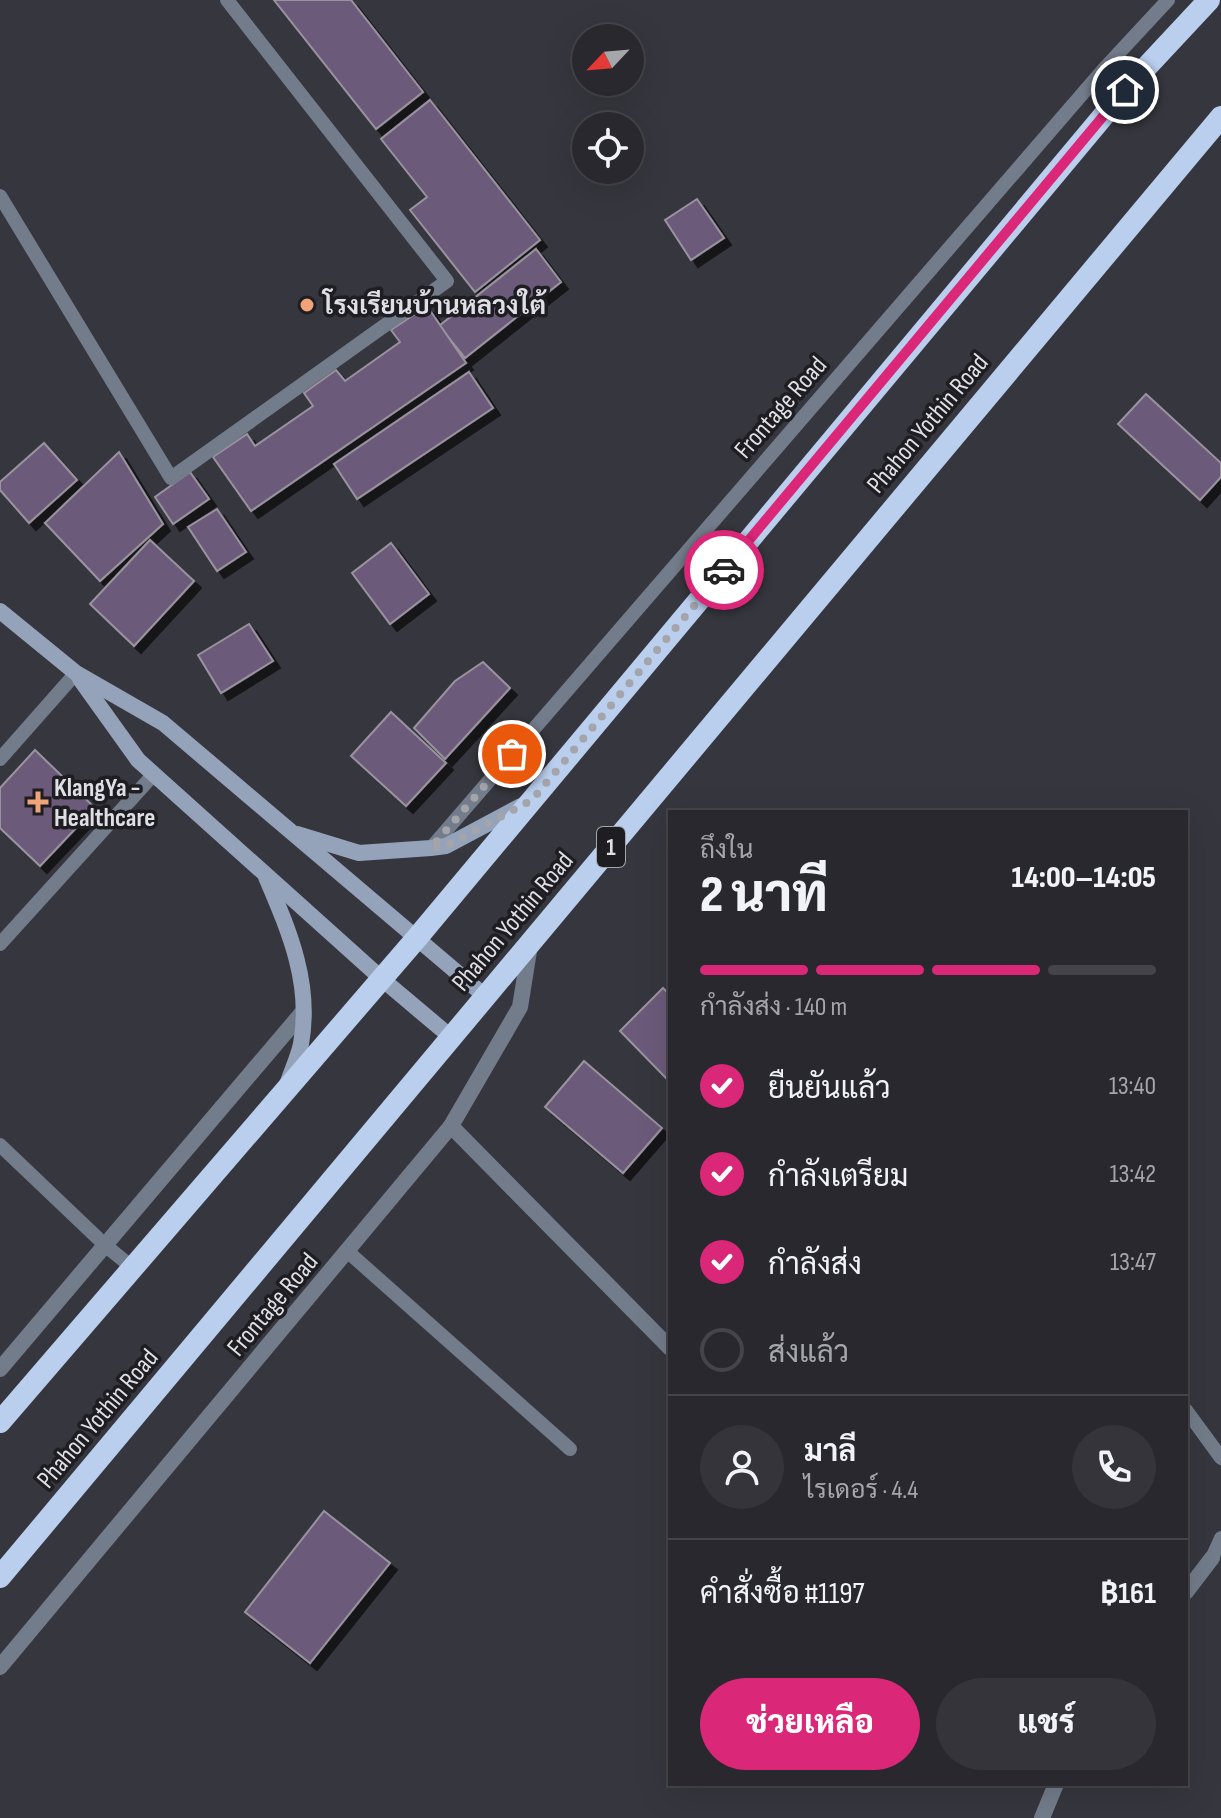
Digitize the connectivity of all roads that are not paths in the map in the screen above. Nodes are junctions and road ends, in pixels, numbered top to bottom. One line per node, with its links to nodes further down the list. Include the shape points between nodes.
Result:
1 (227, 0): 5 (lane, via 447,281 171,478)
2 (1168, 0): 12 (lane, Frontage Road)
3 (1209, 0): 10 (highway, via 1125,90)
4 (1221, 117): 15 (highway, Phahon Yothin Road / 1)
5 (0, 196)
6 (0, 611): 7 (main road)
7 (76, 673): 8 (lane); 9 (main road, via 138,760); 11 (main road, via 163,723)
8 (0, 759)
9 (154, 774): 13 (main road); 16 (lane)
10 (532, 800): 12 (main road, via 446,846); 14 (highway)
11 (292, 832): 12 (main road, via 359,853); 14 (main road)
12 (431, 848)
13 (263, 872): 17 (main road); 19 (main road, via 294,942)
14 (416, 939): 17 (highway); 18 (main road)
15 (530, 943): 18 (highway, Phahon Yothin Road / 1); 22 (street, Frontage Road, via 520,1007)
16 (0, 944)
17 (382, 979): 20 (main road); 21 (highway)
18 (486, 997): 20 (highway, Phahon Yothin Road / 1)
19 (302, 1013): 21 (main road, via 301,1044); 24 (street)
20 (452, 1038): 35 (highway, Phahon Yothin Road / 1)
21 (285, 1090): 26 (highway)
22 (451, 1126): 25 (street, Frontage Road); 27 (street)
23 (0, 1145): 24 (lane)
24 (106, 1246): 26 (lane); 28 (street)
25 (347, 1251): 31 (lane); 37 (street, Frontage Road)
26 (133, 1268): 30 (highway)
27 (668, 1346)
28 (0, 1369)
29 (1188, 1413): 32 (lane)
30 (0, 1422)
31 (570, 1449)
32 (1221, 1458)
33 (1221, 1538): 34 (lane)
34 (1212, 1558): 36 (street)
35 (0, 1577)
36 (1188, 1589)
37 (0, 1667)
38 (1055, 1786): 39 (street)
39 (1042, 1818)

